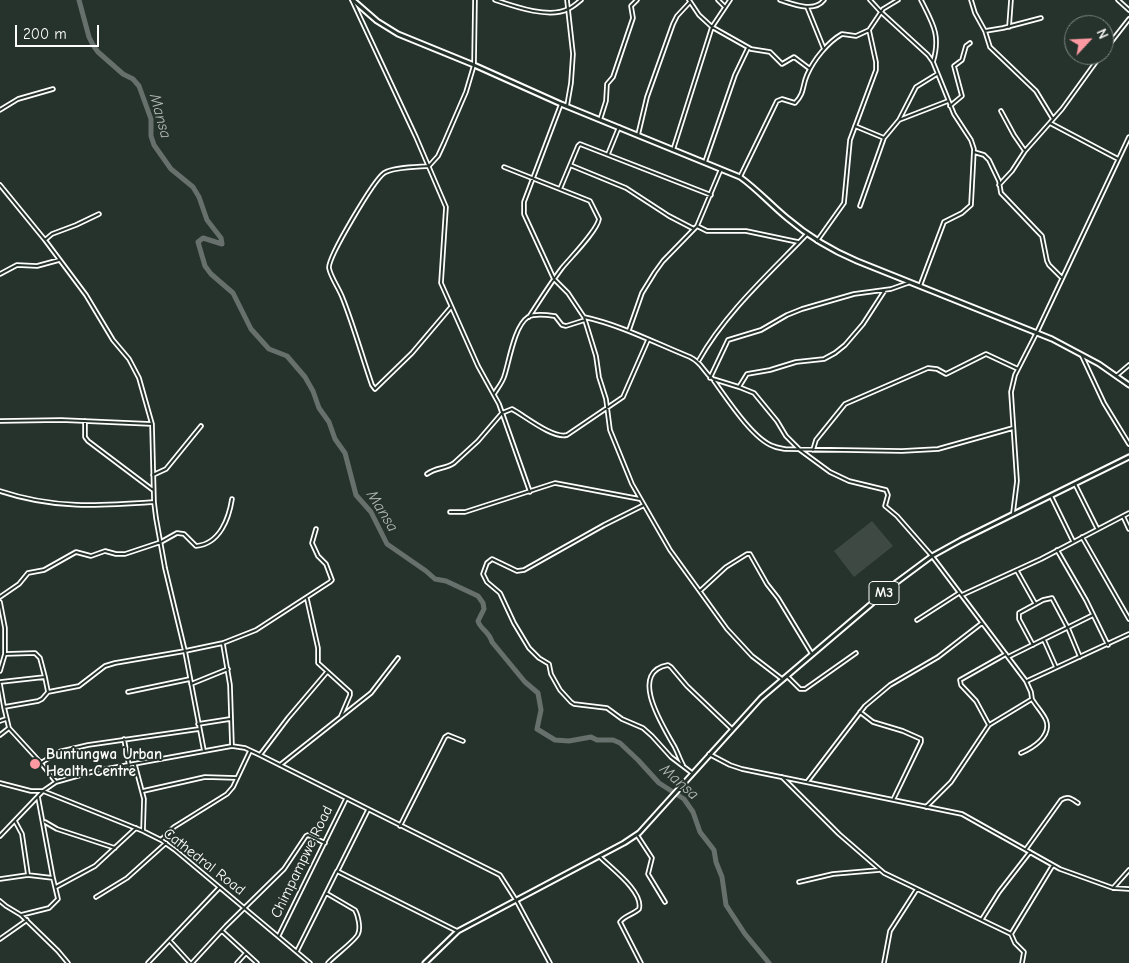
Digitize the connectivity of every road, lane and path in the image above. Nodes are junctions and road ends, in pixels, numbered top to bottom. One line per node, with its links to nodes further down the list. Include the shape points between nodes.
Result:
1 (352, 0): 36 (main road, via 393,31); 63 (street)
2 (476, 0): 36 (street)
3 (495, 0): 22 (street, via 534,12)
4 (567, 0): 22 (street)
5 (581, 0): 22 (street)
6 (637, 0): 48 (street, via 631,6 633,18 613,77 607,84)
7 (718, 0): 20 (street)
8 (730, 0): 20 (street)
9 (780, 0): 19 (street)
10 (795, 0): 19 (street)
11 (824, 0): 21 (street, via 819,5)
12 (870, 0): 24 (street)
13 (898, 0): 24 (street)
14 (921, 0): 35 (street, via 936,31 937,48)
15 (971, 0): 30 (street)
16 (1011, 0): 28 (street)
17 (1118, 0): 23 (street)
18 (689, 1): 27 (street); 53 (street, via 673,24 647,97)
19 (796, 4): 21 (street)
20 (725, 7): 27 (street)
21 (807, 7): 34 (street)
22 (567, 10): 43 (street, via 573,54)
23 (1129, 10)
24 (881, 12): 29 (street); 35 (street)
25 (1041, 18): 28 (street)
26 (1129, 19): 31 (street)
27 (712, 27): 33 (street); 56 (street)
28 (1008, 27): 30 (street)
29 (869, 30): 34 (street, via 856,36 840,35); 51 (street, via 876,70)
30 (984, 30): 47 (street, via 994,52 1032,85)
31 (1114, 38)
32 (970, 43): 44 (street, via 962,60 954,66 962,96)
33 (748, 48): 38 (street, via 766,50 782,64 794,56); 61 (street, via 735,75)
34 (824, 49): 38 (street)
35 (933, 62): 39 (street)
36 (474, 65): 42 (main road); 63 (street, via 444,143)
37 (1094, 65): 47 (street)
38 (810, 69): 66 (street, via 803,93 797,101 777,101)
39 (937, 74): 41 (street); 49 (street, via 916,87)
40 (53, 89): 45 (street, via 18,99)
41 (948, 101): 44 (street); 49 (street)
42 (561, 104): 43 (main road); 67 (street)
43 (567, 106): 48 (main road)
44 (950, 106): 58 (street, via 971,140)
45 (0, 110)
46 (1001, 110): 57 (street)
47 (1054, 119): 50 (street)
48 (600, 120): 52 (main road)
49 (899, 120): 55 (street)
50 (1050, 123): 57 (street); 60 (street)
51 (856, 126): 55 (street); 78 (street, via 848,150 844,203)
52 (619, 127): 53 (main road); 59 (street)
53 (638, 135): 56 (main road)
54 (1129, 137): 60 (street)
55 (884, 138): 72 (street)
56 (673, 150): 61 (main road)
57 (1026, 151): 68 (street)
58 (974, 152): 68 (street, via 990,160); 85 (street, via 971,205 944,222)
59 (608, 154): 62 (street, via 580,144); 71 (street)
60 (1118, 159): 82 (street)
61 (705, 162): 65 (main road)
62 (570, 165): 70 (street); 75 (street, via 626,188)
63 (429, 166): 87 (street, via 446,212 441,283); 87 (street, via 391,170 381,176 363,199 333,254 329,268 375,389 412,353)
64 (504, 167): 67 (street)
65 (721, 169): 66 (main road); 71 (street)
66 (740, 177): 76 (main road)
67 (533, 178): 70 (street); 83 (street, via 524,202 524,214)
68 (999, 186): 82 (street, via 1001,193 1042,236 1047,261)
69 (1, 187): 77 (street)
70 (560, 190): 83 (street, via 590,201 600,222)
71 (711, 195): 74 (street)
72 (860, 206)
73 (98, 214): 77 (street)
74 (697, 226): 75 (street); 79 (street, via 707,231 746,231)
75 (694, 229): 90 (street, via 655,272 642,293)
76 (807, 234): 78 (main road); 79 (street)
77 (46, 240): 80 (street)
78 (817, 241): 84 (main road, via 841,255)
79 (799, 243): 94 (street, via 712,337)
80 (60, 259): 81 (street, via 36,266 17,265); 107 (street, via 134,367)
81 (0, 274)
82 (1062, 278): 91 (street)
83 (554, 279): 88 (street); 89 (street)
84 (910, 282): 85 (main road); 86 (street)
85 (920, 286): 91 (main road)
86 (885, 290): 98 (street, via 854,294 802,309 761,330 728,340); 101 (street, via 863,324 835,353 824,359 747,374)
87 (451, 307): 102 (street)
88 (529, 316): 89 (street, via 555,316 566,326); 102 (street, via 510,351 504,379)
89 (585, 318): 90 (street); 103 (street)
90 (629, 330): 92 (street)
91 (1037, 332): 93 (main road); 96 (street)
92 (648, 340): 94 (street); 103 (street, via 625,394)
93 (1081, 353): 97 (main road); 110 (street, via 1104,403)
94 (698, 361): 98 (street)
95 (1129, 365): 97 (street)
96 (1018, 369): 109 (street, via 1012,382); 112 (street, via 986,354 946,374 928,368 845,404 816,440)
97 (1116, 376): 100 (main road)
98 (710, 378): 99 (street)
99 (713, 379): 101 (street); 111 (street, via 748,426 762,439 772,446)
100 (1129, 386)
101 (739, 387): 111 (street, via 750,390 761,400)
102 (494, 394): 104 (street)
103 (607, 407): 104 (street, via 564,436 540,427 512,409); 122 (street, via 610,430)
104 (502, 413): 114 (street, via 451,466 434,469); 119 (street)
105 (0, 421): 106 (street)
106 (85, 421): 107 (street); 117 (street, via 88,441)
107 (152, 424): 115 (street)
108 (201, 426): 115 (street, via 166,469)
109 (1013, 428): 112 (street, via 944,449); 127 (street, via 1017,482)
110 (1129, 444)
111 (800, 450): 112 (street); 136 (street, via 838,477 886,490 885,506)
112 (813, 450)
113 (1129, 457): 116 (main road, M3)
114 (428, 474)
115 (153, 475): 117 (street)
116 (1075, 484): 120 (main road, M3); 129 (street)
117 (154, 490): 123 (street)
118 (0, 491): 123 (street, via 19,498 72,506)
119 (530, 492): 122 (street, via 555,483); 125 (street, via 465,512)
120 (1051, 495): 127 (main road, M3); 133 (street)
121 (232, 499): 134 (street, via 226,524 203,544 193,544 180,533)
122 (640, 499): 124 (street)
123 (154, 502): 134 (street)
124 (644, 505): 138 (street); 202 (street, via 524,570 517,571 492,559 487,562 483,574 500,593 529,648 549,664 551,674 567,698 574,704 610,709 643,728)
125 (450, 512)
126 (1129, 512): 128 (street)
127 (1013, 513): 136 (main road, M3)
128 (1123, 516): 129 (street); 131 (street)
129 (1098, 528): 132 (street)
130 (316, 529): 142 (street, via 312,543 332,580)
131 (1129, 529)
132 (1082, 537): 133 (street); 146 (street)
133 (1073, 541): 135 (street)
134 (161, 542): 141 (street, via 125,554 105,551 91,556 74,553 44,570 28,573); 155 (street)
135 (1057, 550): 137 (street); 145 (street)
136 (932, 556): 139 (street); 158 (main road, M3)
137 (1017, 570): 140 (street); 144 (street)
138 (700, 592): 158 (street, via 726,567 750,554); 171 (street, via 738,642)
139 (959, 592): 140 (street); 147 (street)
140 (962, 595): 148 (street)
141 (0, 597)
142 (307, 599): 152 (street, via 256,630); 167 (street, via 318,648 318,663)
143 (0, 602): 157 (street)
144 (1035, 604): 149 (street, via 1052,598); 153 (street, via 1018,616)
145 (1093, 615): 149 (street); 154 (street)
146 (1129, 619)
147 (917, 620)
148 (982, 623): 159 (street); 179 (street, via 938,657 876,694)
149 (1068, 628): 151 (street); 161 (street)
150 (1129, 634): 154 (street)
151 (1044, 640): 153 (street); 164 (street)
152 (223, 643): 155 (street); 165 (street)
153 (1034, 645): 160 (street)
154 (1108, 645): 161 (street)
155 (185, 651): 170 (street); 175 (street, via 110,664 79,686)
156 (856, 653): 168 (street, via 802,690)
157 (5, 654): 162 (street); 169 (street, via 38,654)
158 (812, 654): 168 (main road, M3)
159 (1006, 654): 160 (street); 185 (street, via 960,680)
160 (1008, 657): 172 (street)
161 (1080, 657): 164 (street)
162 (2, 658): 166 (street)
163 (398, 658): 180 (street, via 371,692)
164 (1056, 668): 172 (street)
165 (228, 669): 174 (street); 182 (street)
166 (0, 671)
167 (327, 672): 180 (street, via 350,692); 197 (street)
168 (786, 675): 171 (main road, M3)
169 (45, 677): 173 (street); 175 (street)
170 (190, 679): 174 (street); 176 (street)
171 (782, 679): 188 (main road, M3)
172 (1026, 681): 177 (street)
173 (0, 683): 178 (street)
174 (191, 684): 184 (street)
175 (48, 692): 178 (street, via 38,701)
176 (128, 692)
177 (1032, 699): 185 (street); 195 (street, via 1046,720 1046,729 1039,743)
178 (4, 708): 181 (street)
179 (860, 712): 207 (street); 213 (street, via 873,722 921,739)
180 (341, 717): 200 (street)
181 (6, 719): 183 (street); 186 (street)
182 (230, 719): 184 (street); 192 (street)
183 (0, 721)
184 (198, 724): 187 (street)
185 (989, 726): 215 (street, via 951,782)
186 (9, 728): 189 (street); 198 (street)
187 (199, 729): 190 (street); 193 (street)
188 (732, 729): 196 (main road, M3); 202 (street, via 671,667 658,669 650,681 651,700)
189 (0, 735)
190 (124, 739): 198 (street, via 65,750); 201 (street)
191 (463, 741): 219 (street, via 451,735 444,737)
192 (232, 746): 193 (street); 194 (street)
193 (204, 751): 199 (street)
194 (250, 751): 197 (street); 204 (street)
195 (1021, 752)
196 (709, 754): 203 (main road, M3); 205 (street, via 730,765)
197 (260, 755): 200 (street)
198 (41, 762): 206 (street)
199 (136, 765): 201 (street); 210 (street)
200 (280, 765): 212 (street)
201 (129, 766): 206 (street)
202 (684, 767): 203 (street)
203 (692, 774): 222 (main road, M3)
204 (237, 778): 210 (street, via 205,777); 224 (street, via 227,794 174,827)
205 (782, 778): 207 (street); 232 (street)
206 (56, 782): 209 (street)
207 (807, 782): 213 (street)
208 (0, 783): 209 (street, Cathedral Road)
209 (43, 791): 211 (street); 220 (street, Cathedral Road)
210 (143, 791): 221 (street)
211 (38, 797): 217 (street); 218 (street)
212 (346, 799): 216 (street); 226 (street, Chimpampwe Road)
213 (893, 801): 215 (street)
214 (1078, 803): 228 (street, via 1064,797)
215 (926, 807): 228 (street, via 962,814)
216 (368, 810): 219 (street); 234 (street)
217 (15, 821): 223 (street); 235 (street, via 22,834)
218 (44, 821): 227 (street, via 57,829); 236 (street)
219 (400, 826): 246 (street, via 500,876)
220 (136, 828): 221 (street, Cathedral Road); 227 (street)
221 (143, 831): 224 (street, Cathedral Road)
222 (637, 835): 230 (main road, M3); 248 (street, via 652,858 648,874)
223 (0, 836)
224 (161, 840): 225 (street, Cathedral Road)
225 (166, 843): 240 (street, Cathedral Road); 245 (street, via 127,878)
226 (325, 843): 249 (street, via 307,835 284,869); 256 (street, Chimpampwe Road)
227 (115, 848): 239 (street, via 96,866)
228 (1026, 850): 229 (street)
229 (1030, 852): 231 (street); 252 (street)
230 (599, 856): 246 (main road, M3); 270 (street, via 640,899 636,913 620,922)
231 (1053, 865): 241 (street); 255 (street)
232 (879, 870): 238 (street, via 833,874); 242 (street)
233 (1129, 870): 241 (street)
234 (337, 871): 244 (street); 254 (street)
235 (28, 875): 236 (street); 237 (street)
236 (53, 878): 239 (street)
237 (0, 880)
238 (799, 882)
239 (56, 887): 250 (street, via 58,899 52,906)
240 (219, 887): 249 (street, Cathedral Road); 258 (street)
241 (1113, 888): 243 (street)
242 (917, 889): 252 (street); 271 (street, via 890,931)
243 (1129, 889)
244 (326, 893): 259 (street); 267 (street, via 355,910 359,931 354,940)
245 (96, 897)
246 (516, 900): 254 (main road, M3); 269 (street)
247 (0, 901): 250 (street)
248 (665, 902)
249 (244, 908): 253 (street); 256 (street, Cathedral Road)
250 (21, 915): 251 (street)
251 (27, 920): 257 (street); 261 (street)
252 (982, 920): 255 (street)
253 (222, 931): 260 (street); 263 (street)
254 (458, 931): 268 (main road, M3)
255 (1011, 934): 272 (street, via 1024,952)
256 (278, 936): 259 (street, Cathedral Road)
257 (0, 939)
258 (170, 941): 262 (street); 263 (street)
259 (297, 951): 266 (street, Cathedral Road)
260 (246, 953): 264 (street); 265 (street)
261 (68, 963)
262 (148, 963)
263 (191, 963)
264 (237, 963)
265 (257, 963)
266 (310, 963)
267 (328, 963)
268 (425, 963)
269 (550, 963)
270 (641, 963)
271 (884, 963)
272 (1022, 963)

